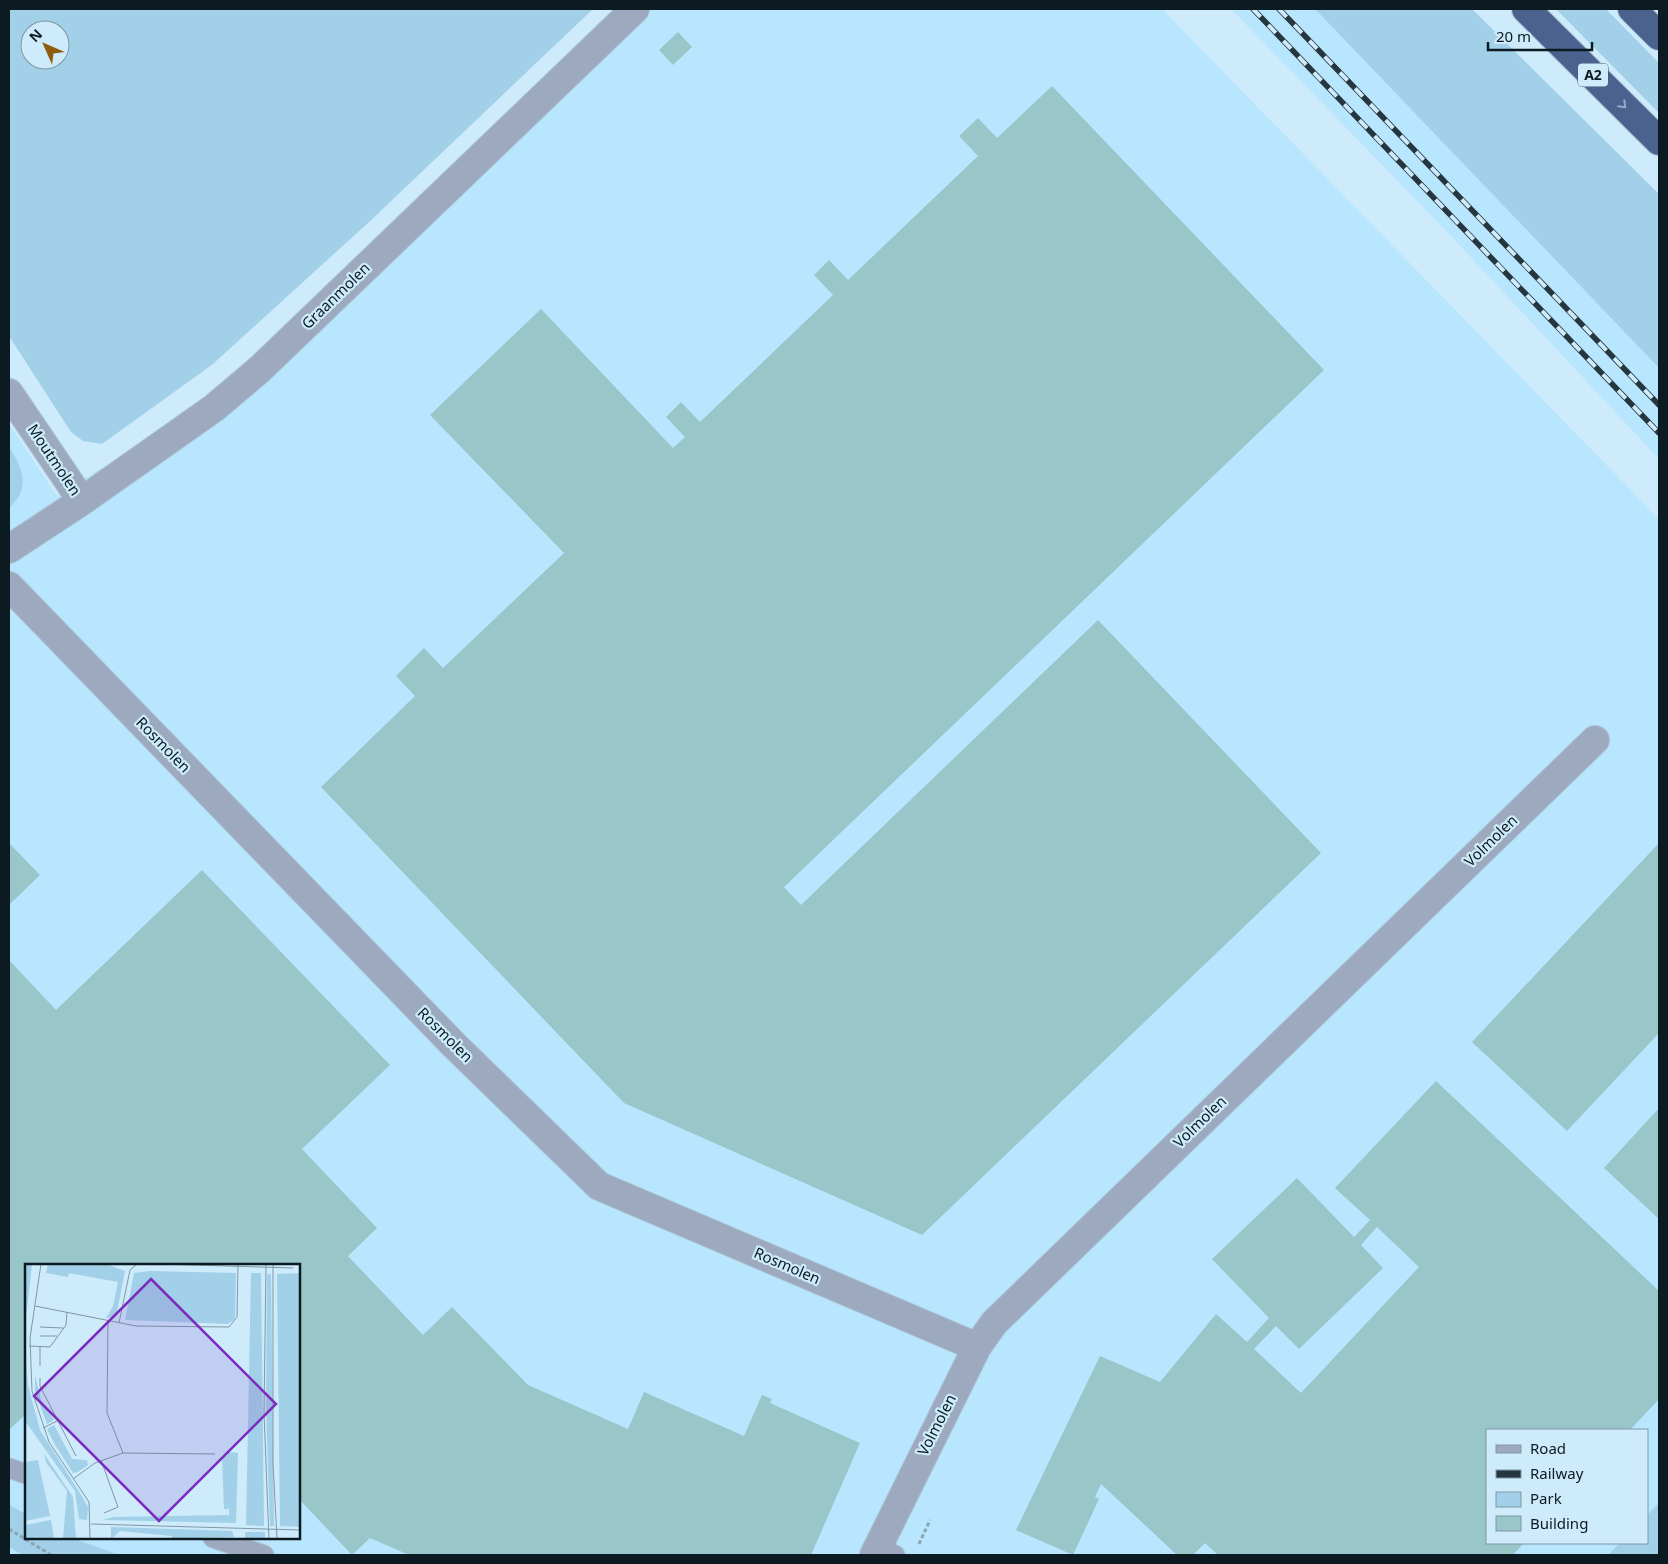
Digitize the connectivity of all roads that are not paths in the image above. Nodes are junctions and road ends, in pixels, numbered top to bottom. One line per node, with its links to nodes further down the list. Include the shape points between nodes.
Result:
1 (635, 9): 7 (street, Graanmolen, via 260,369 214,408)
2 (1526, 9): 5 (highway, A2, one-way to 5)
3 (1632, 9): 4 (highway)
4 (1659, 36)
5 (1659, 141)
6 (9, 393): 7 (street, Moutmolen)
7 (82, 502): 8 (street, Graanmolen)
8 (9, 549)
9 (9, 586): 11 (street, Rosmolen, via 454,1045 599,1186)
10 (1595, 740): 11 (street, Volmolen, via 1016,1300)
11 (977, 1347): 15 (street, Volmolen)
12 (9, 1468): 13 (lane)
13 (25, 1474)
14 (216, 1539): 16 (lane)
15 (882, 1552)
16 (264, 1555)

